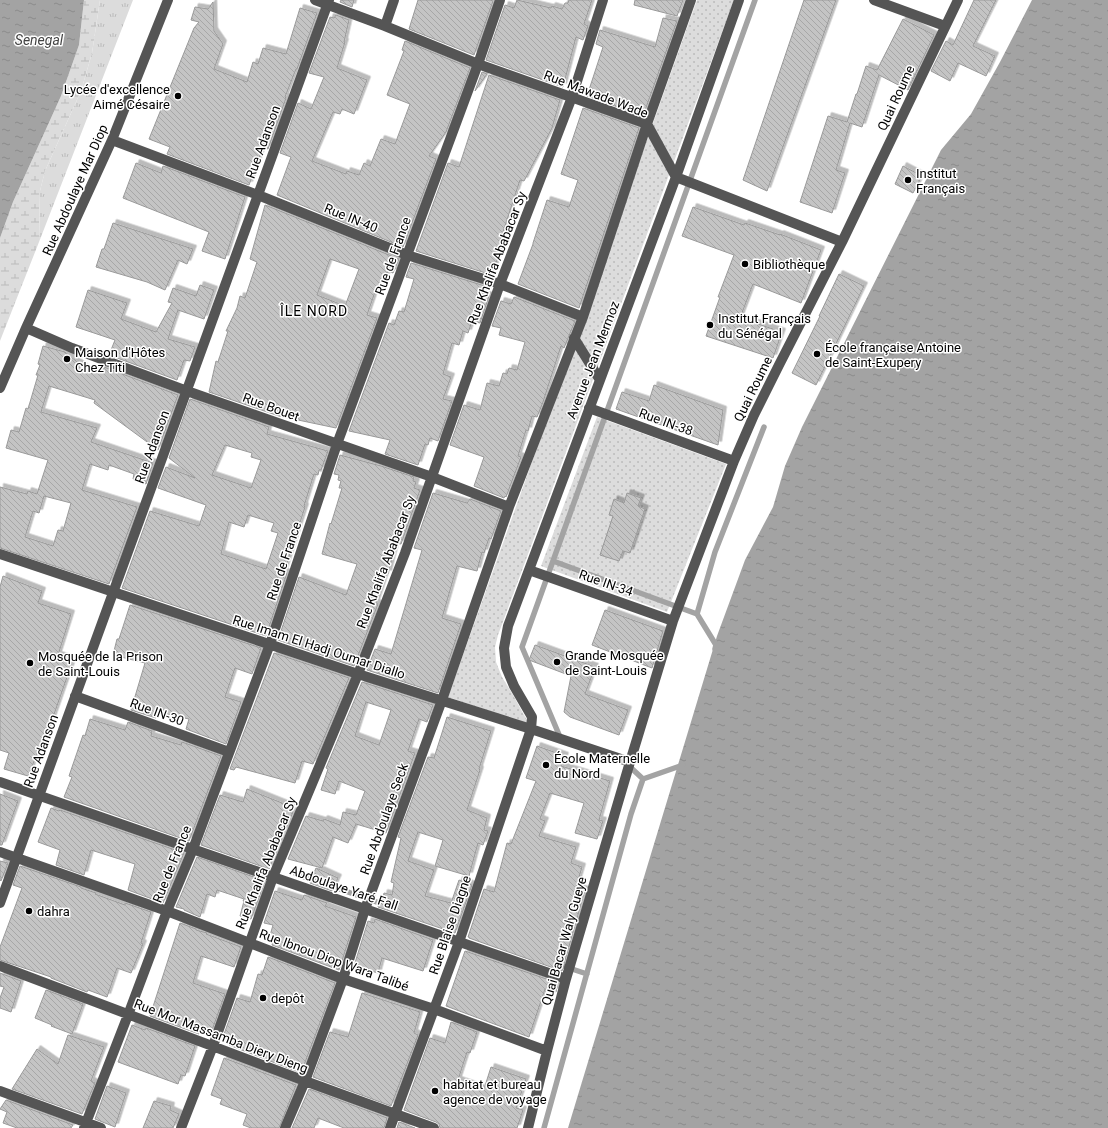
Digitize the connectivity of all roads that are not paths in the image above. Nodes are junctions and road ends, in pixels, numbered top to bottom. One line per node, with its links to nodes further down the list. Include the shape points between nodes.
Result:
1 (168, 0): 16 (street, Rue Abdoulaye Mar Diop)
2 (315, 0): 10 (street, Rue Mawade Wade)
3 (394, 0): 11 (street)
4 (500, 0): 13 (street, Rue de France)
5 (603, 0): 14 (street, Rue Khalifa Ababacar Sy)
6 (691, 0): 15 (street, Avenue Jean Mermoz)
7 (739, 0): 17 (street, Avenue Jean Mermoz)
8 (874, 0): 12 (street)
9 (958, 0): 12 (street, Quai Roume)
10 (328, 2): 11 (street, Rue Mawade Wade); 18 (street, Rue Adanson)
11 (385, 26): 13 (street, Rue Mawade Wade)
12 (945, 26): 19 (street, Quai Roume)
13 (478, 64): 14 (street, Rue Mawade Wade); 20 (street, Rue de France)
14 (572, 97): 15 (street, Rue Mawade Wade); 21 (street, Rue Khalifa Ababacar Sy)
15 (647, 124): 17 (street, Rue Mawade Wade); 22 (street, Avenue Jean Mermoz)
16 (112, 140): 18 (street, Rue IN-40); 23 (street, Rue Abdoulaye Mar Diop)
17 (676, 177): 19 (street); 25 (street, Avenue Jean Mermoz)
18 (258, 195): 20 (street, Rue IN-40); 27 (street, Rue Adanson)
19 (842, 242): 30 (street, Quai Roume, via 754,415)
20 (407, 255): 21 (street, Rue IN-40); 29 (street, Rue de France)
21 (500, 284): 22 (street, Rue IN-40); 31 (street, Rue Khalifa Ababacar Sy)
22 (582, 317): 24 (street, Avenue Jean Mermoz)
23 (26, 328): 26 (street, Rue Abdoulaye Mar Diop); 27 (street, Rue Bouet)
24 (574, 338): 25 (street); 32 (street, Avenue Jean Mermoz)
25 (600, 380): 28 (street, Avenue Jean Mermoz)
26 (0, 388)
27 (186, 391): 29 (street, Rue Bouet); 35 (street, Rue Adanson)
28 (590, 408): 30 (street, Rue IN-38); 34 (street, Avenue Jean Mermoz)
29 (336, 444): 31 (street, Rue Bouet); 37 (street, Rue de France)
30 (734, 460): 36 (street, Quai Roume)
31 (432, 477): 32 (street, Rue Bouet); 38 (street, Rue Khalifa Ababacar Sy)
32 (508, 506): 40 (street, Avenue Jean Mermoz)
33 (0, 554): 35 (street, Rue Imam El Hadj Oumar Diallo)
34 (529, 570): 36 (street, Rue IN-34); 41 (street, Avenue Jean Mermoz, via 508,626 504,648 506,667 532,717)
35 (113, 593): 37 (street, Rue Imam El Hadj Oumar Diallo); 39 (street, Rue Adanson)
36 (673, 621): 43 (street, Quai Roume)
37 (270, 644): 38 (street, Rue Imam El Hadj Oumar Diallo); 42 (street, Rue de France)
38 (358, 674): 40 (street, Rue Imam El Hadj Oumar Diallo); 49 (street, Rue Khalifa Ababacar Sy)
39 (75, 696): 42 (street, Rue IN-30); 45 (street, Rue Adanson)
40 (442, 700): 41 (street, Rue Imam El Hadj Oumar Diallo); 51 (street, Rue Abdoulaye Seck)
41 (531, 729): 43 (street, Rue Imam El Hadj Oumar Diallo); 53 (street, Rue Blaise Diagne)
42 (229, 752): 46 (street, Rue de France)
43 (630, 762): 57 (street, Quai Bacar Waly Gueye)
44 (0, 782): 45 (street, Abdoulaye Yaré Fall)
45 (39, 796): 46 (street, Abdoulaye Yaré Fall); 48 (street, Rue Adanson)
46 (193, 849): 49 (street, Abdoulaye Yaré Fall); 52 (street, Rue de France)
47 (0, 852): 48 (street, Rue Ibnou Diop Wara Talibé)
48 (16, 858): 50 (street, Rue Adanson); 52 (street, Rue Ibnou Diop Wara Talibé)
49 (273, 877): 51 (street, Abdoulaye Yaré Fall); 54 (street, Rue Khalifa Ababacar Sy)
50 (0, 903)
51 (365, 909): 53 (street, Abdoulaye Yaré Fall); 56 (street, Rue Abdoulaye Seck)
52 (167, 911): 54 (street, Rue Ibnou Diop Wara Talibé); 59 (street, Rue de France)
53 (459, 942): 57 (street, Abdoulaye Yaré Fall); 58 (street, Rue Blaise Diagne)
54 (249, 943): 56 (street, Rue Ibnou Diop Wara Talibé); 60 (street, Rue Khalifa Ababacar Sy)
55 (0, 966): 59 (street, Rue Mor Massamba Diery Dieng)
56 (343, 979): 58 (street, Rue Ibnou Diop Wara Talibé); 62 (street, Rue Abdoulaye Seck)
57 (566, 979): 61 (street, Quai Bacar Waly Gueye)
58 (434, 1010): 61 (street, Rue Ibnou Diop Wara Talibé); 64 (street, Rue Blaise Diagne)
59 (128, 1015): 60 (street, Rue Mor Massamba Diery Dieng); 65 (street, Rue de France)
60 (213, 1046): 62 (street, Rue Mor Massamba Diery Dieng); 67 (street, Rue Khalifa Ababacar Sy)
61 (547, 1052): 71 (street, Quai Bacar Waly Gueye)
62 (305, 1081): 64 (street, Rue Mor Massamba Diery Dieng); 68 (street, Rue Abdoulaye Seck)
63 (0, 1091): 65 (street)
64 (396, 1114): 69 (street, Rue Blaise Diagne); 70 (street, Rue Mor Massamba Diery Dieng)
65 (85, 1125): 66 (street)
66 (101, 1128)
67 (181, 1128)
68 (285, 1128)
69 (390, 1128)
70 (434, 1128)
71 (528, 1128)

